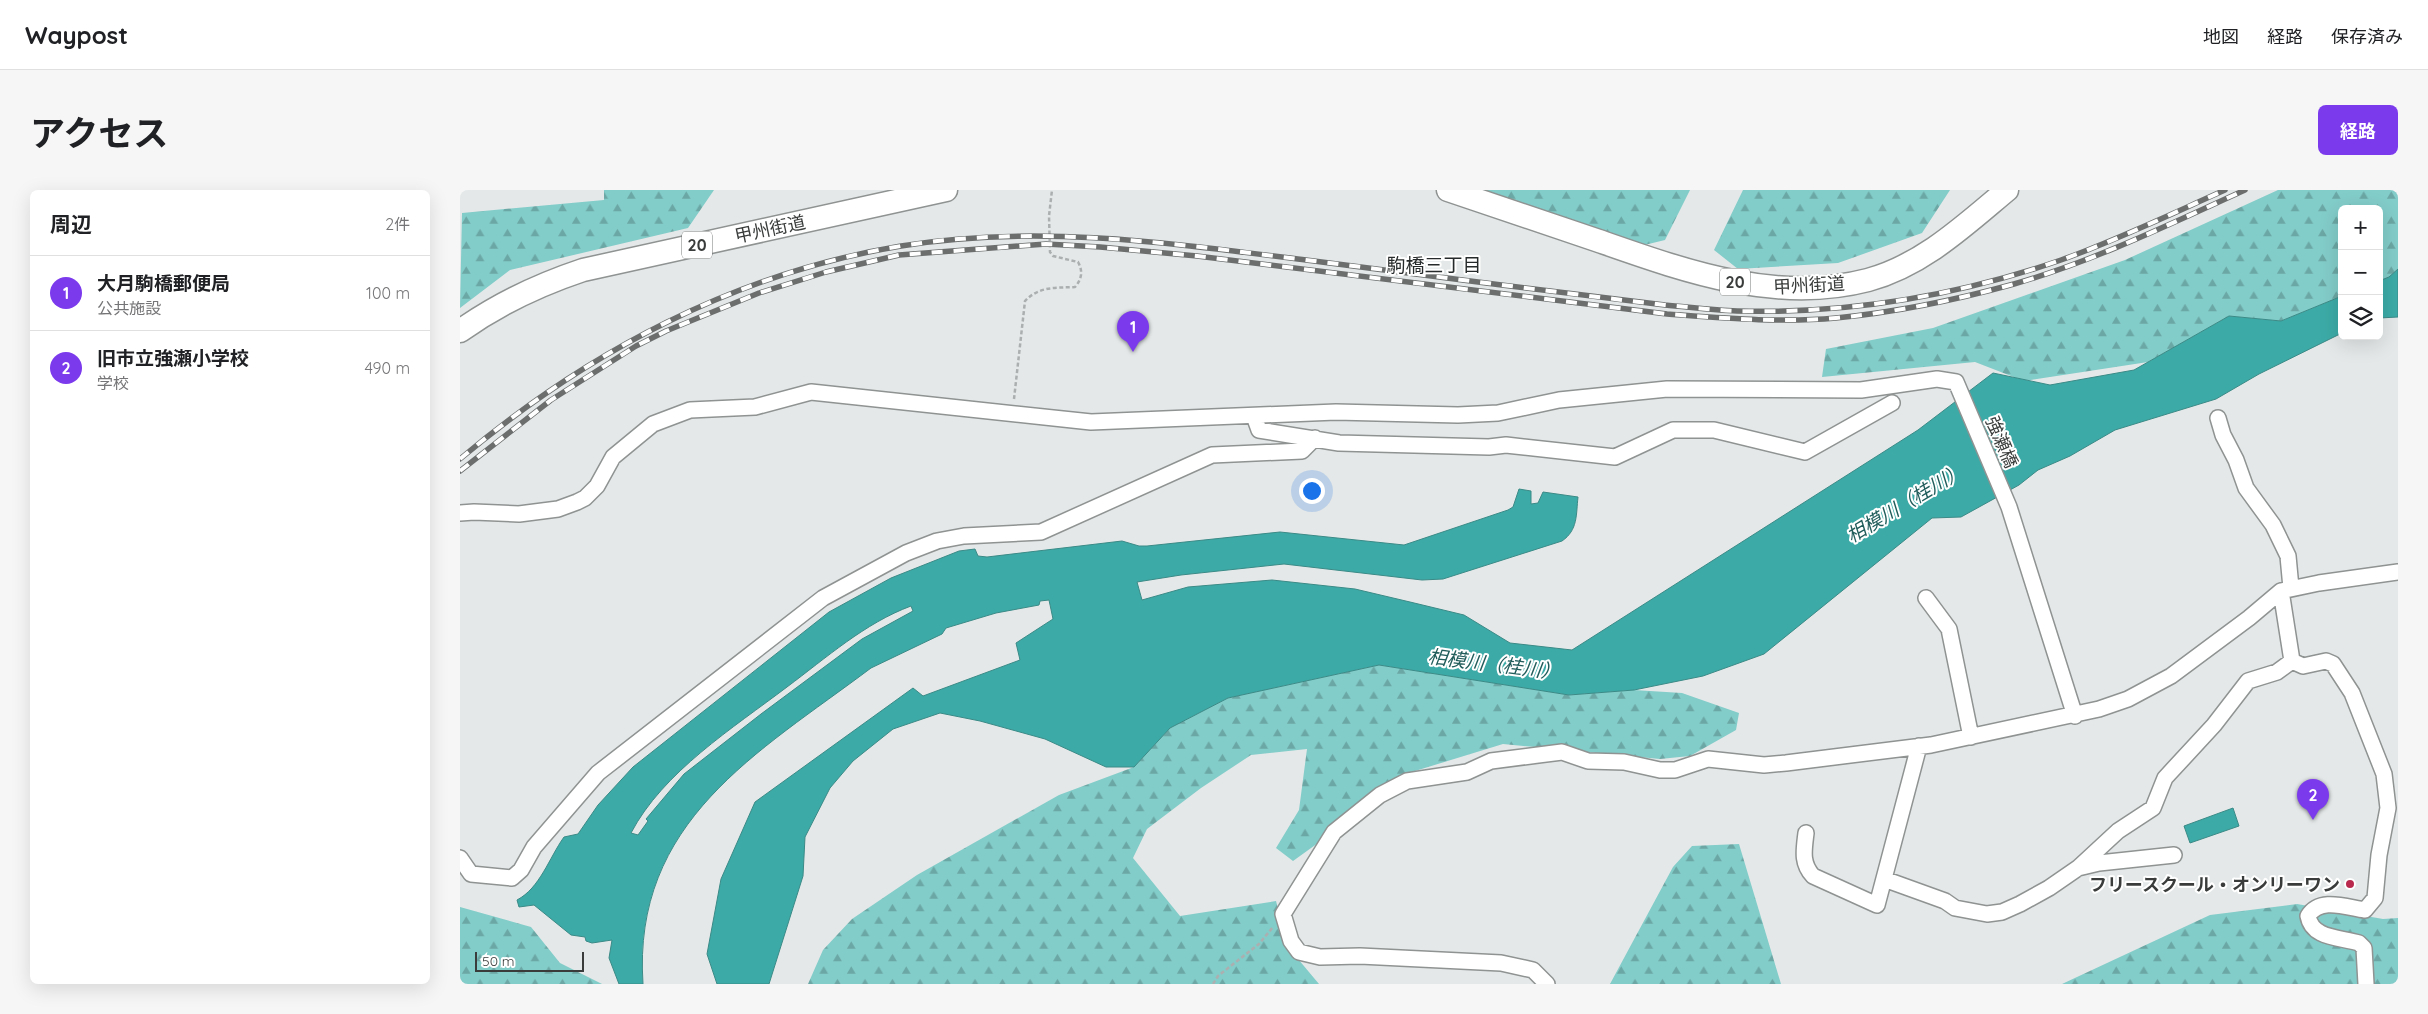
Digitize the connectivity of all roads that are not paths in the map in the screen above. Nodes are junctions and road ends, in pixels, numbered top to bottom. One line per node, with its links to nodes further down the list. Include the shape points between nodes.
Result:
1 (946, 190): 4 (highway, 甲州街道 / 20, via 583,270 506,302)
2 (1448, 190): 3 (highway, 甲州街道 / 20, via 1670,266 1736,283 1771,288 1832,287 1869,280 1903,266 1942,244)
3 (2007, 190)
4 (460, 331)
5 (1892, 403): 8 (street, via 1804,452 1714,430 1673,430 1615,457 1506,445 1339,443)
6 (1254, 416): 8 (street, via 1259,430); 9 (street, via 1091,422 811,392 755,407 690,410 653,424 613,456 596,486 585,498 571,505 519,514); 14 (street, 強瀬橋, via 1336,412 1458,415 1498,413 1559,400 1667,388 1861,390 1937,379 1956,382 2009,507)
7 (2218, 418): 11 (street, via 2246,488 2272,525 2288,556)
8 (1315, 438): 19 (street, via 1302,451 1212,455 1040,532 964,536 937,541 906,553 823,598 598,773 534,847 521,870 512,878 471,874)
9 (460, 513)
10 (2398, 572): 11 (street)
11 (2286, 590): 13 (street); 14 (street, via 2170,676 2128,699)
12 (1926, 598): 15 (street, via 1949,630)
13 (2292, 661): 20 (street, via 2277,672 2248,681 2214,725 2165,778 2152,808 2118,831); 23 (street, via 2303,666 2326,661 2333,664 2352,694 2384,774 2388,808 2374,898 2365,910 2324,904 2313,909 2308,916 2309,926 2315,932 2359,943 2364,948)
14 (2074, 716): 15 (street)
15 (1970, 737): 16 (street)
16 (1919, 746): 21 (street); 22 (street, via 1764,765 1708,759 1674,770 1624,762 1588,761 1562,752 1491,761 1467,772 1407,781 1380,795 1334,832 1283,914 1291,941 1299,952 1320,957 1501,963 1533,970)
17 (1806, 833): 21 (street, via 1804,860 1806,869 1813,876 1877,905)
18 (2174, 855): 20 (street)
19 (460, 858)
20 (2078, 868): 21 (street, via 2020,904 2002,912 1986,914 1955,908 1945,900)
21 (1884, 879)
22 (1547, 984)
23 (2366, 984)

